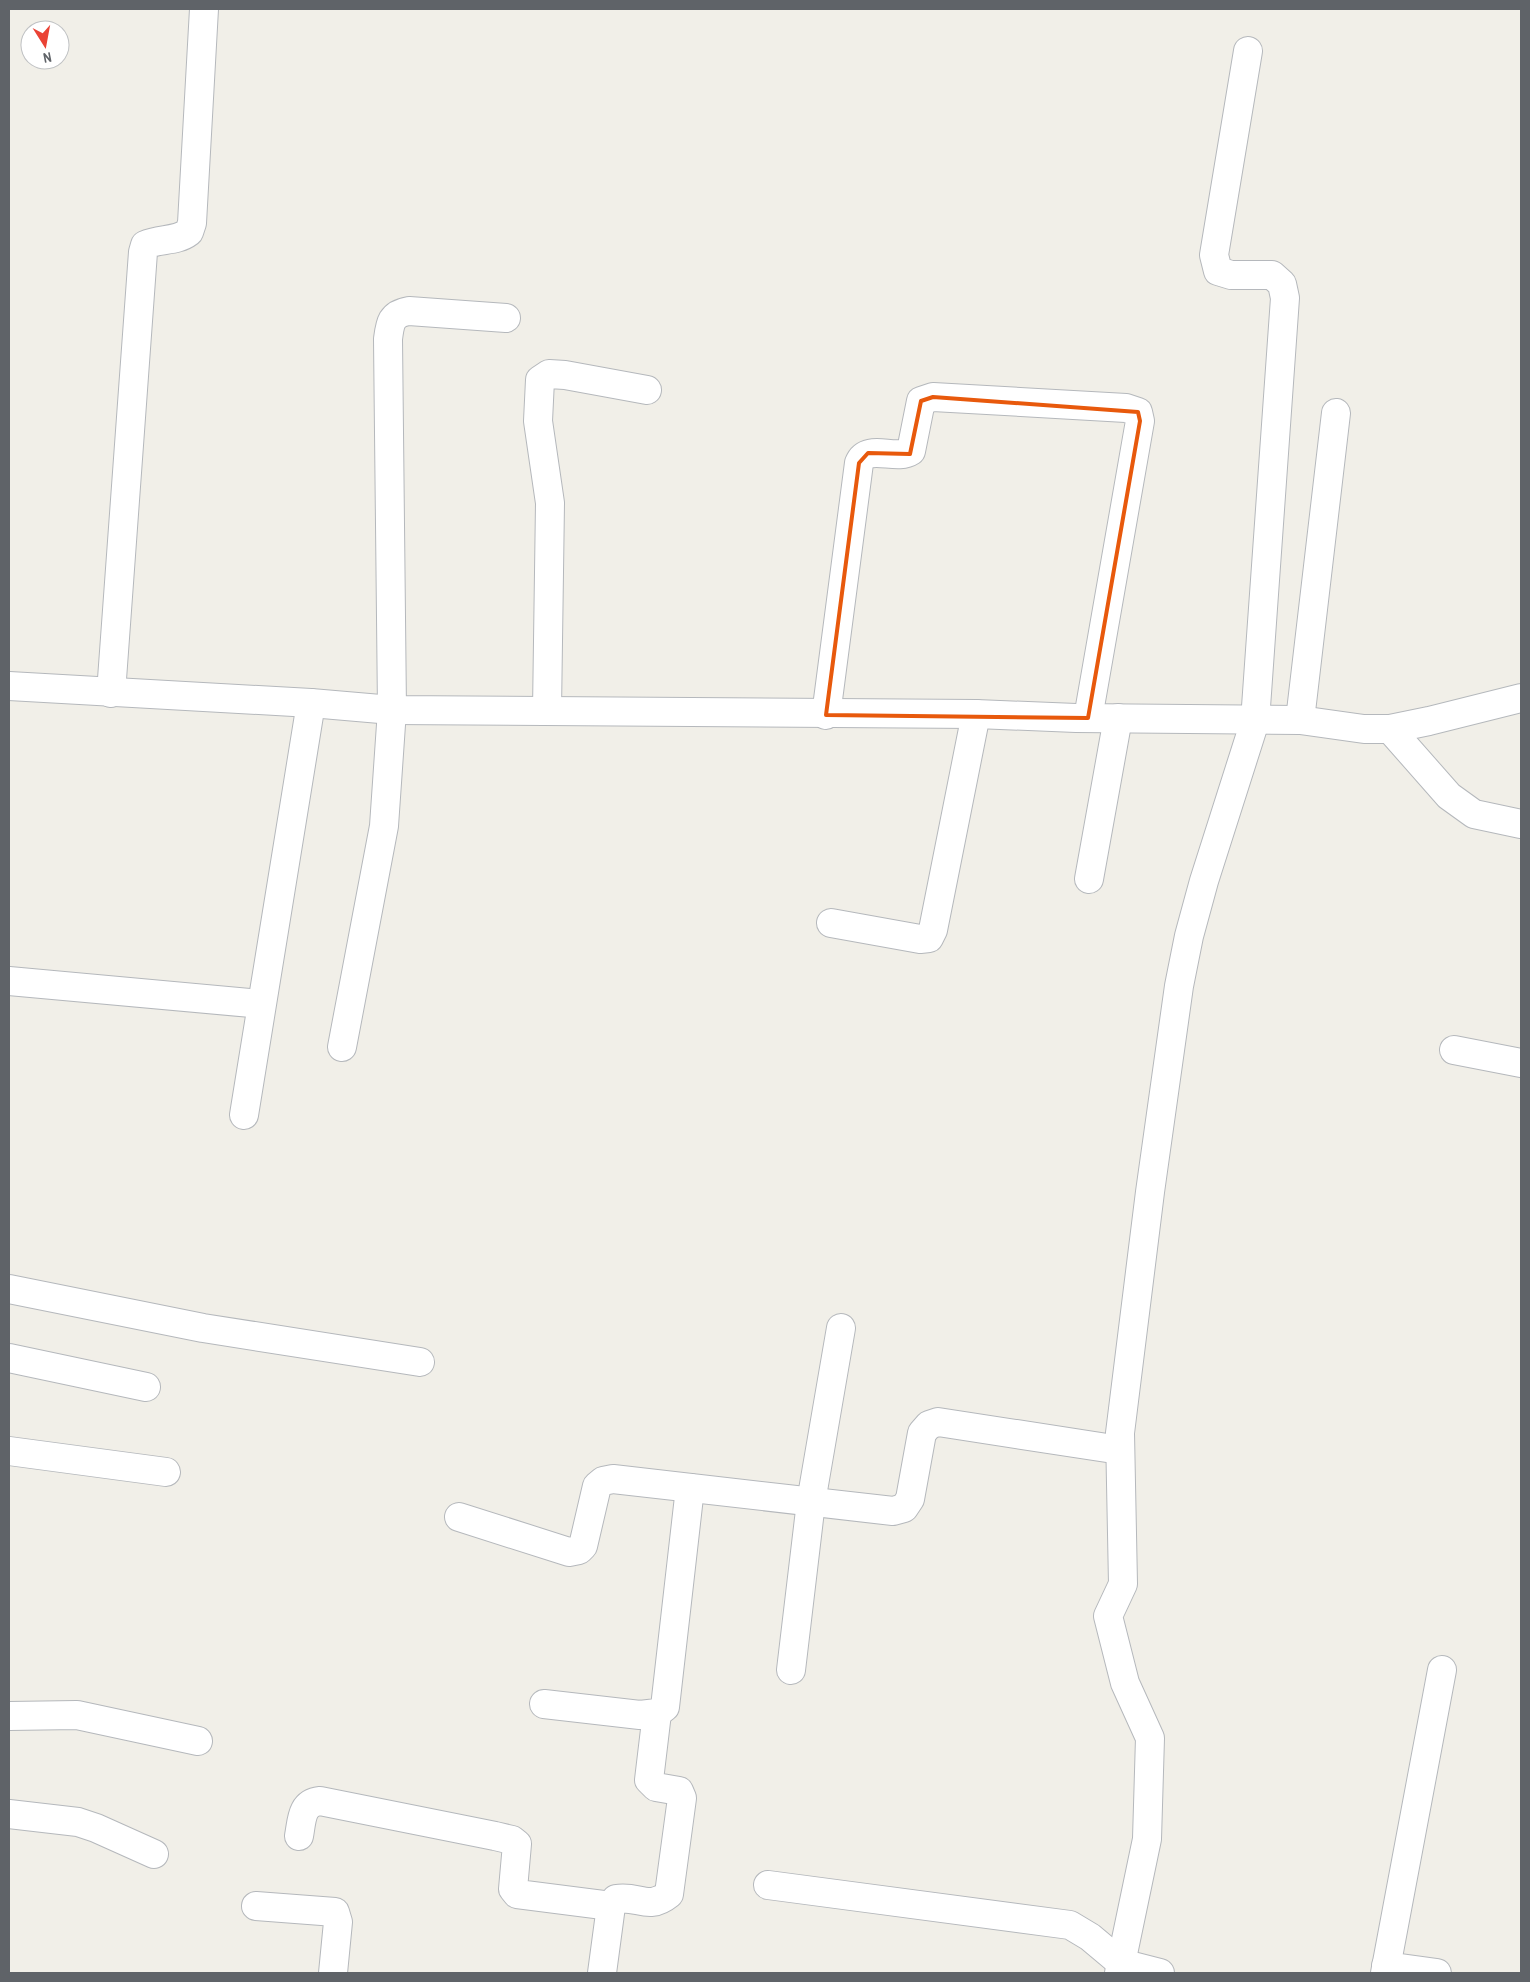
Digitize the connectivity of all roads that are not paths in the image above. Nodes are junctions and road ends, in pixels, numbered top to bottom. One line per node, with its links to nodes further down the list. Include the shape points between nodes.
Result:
1 (204, 9): 7 (street, via 190,232 181,238 154,241 145,245 143,252)
2 (1248, 51): 17 (street, via 1214,255 1218,271 1231,275 1272,275 1282,284 1285,298)
3 (506, 318): 10 (street, via 409,312 398,313 390,322)
4 (647, 390): 11 (street, via 549,374 540,380 538,422 550,504)
5 (1336, 413): 16 (street)
6 (9, 686): 7 (street)
7 (111, 693): 9 (street)
8 (1521, 698): 18 (street)
9 (311, 703): 10 (street); 23 (street)
10 (392, 710): 11 (street); 24 (street, via 384,826)
11 (547, 711): 13 (street)
12 (976, 714): 13 (street); 14 (street); 21 (street, via 929,938)
13 (826, 715): 14 (street, via 859,463 868,453 900,455 912,451 921,401 933,397 1126,408 1138,412 1140,421)
14 (1088, 718): 15 (street)
15 (1118, 718): 17 (street); 20 (street)
16 (1300, 720): 17 (street); 18 (street, via 1364,729)
17 (1255, 721): 33 (street, via 1204,881 1179,986 1150,1192)
18 (1390, 729): 19 (street, via 1449,796 1474,814)
19 (1521, 824)
20 (1089, 879)
21 (831, 923)
22 (9, 982): 23 (street)
23 (261, 1004): 27 (street)
24 (342, 1047)
25 (1454, 1050): 26 (street)
26 (1521, 1063)
27 (244, 1115)
28 (9, 1289): 31 (street, via 203,1328)
29 (841, 1328): 37 (street)
30 (9, 1358): 32 (street)
31 (420, 1362)
32 (146, 1387)
33 (1120, 1450): 37 (street, via 938,1422 922,1432 910,1499 904,1508 894,1510); 51 (street, via 1123,1584 1108,1616 1125,1683 1150,1738 1147,1840)
34 (9, 1451): 35 (street)
35 (166, 1472)
36 (690, 1488): 37 (street); 38 (street, via 613,1480 603,1482 597,1486 582,1546 569,1552); 42 (street, via 665,1707)
37 (811, 1502): 39 (street)
38 (460, 1518)
39 (791, 1670)
40 (1442, 1670): 52 (street)
41 (544, 1704): 42 (street, via 640,1715)
42 (657, 1713): 50 (street, via 649,1780 656,1787 679,1791 682,1798 669,1894 659,1902 627,1897 616,1899)
43 (9, 1716): 44 (street, via 77,1715)
44 (198, 1741)
45 (9, 1814): 47 (street, via 78,1822)
46 (299, 1836): 50 (street, via 304,1807 320,1801 495,1836 517,1844 513,1889 517,1894)
47 (154, 1854)
48 (768, 1885): 51 (street, via 1070,1925 1090,1937)
49 (256, 1906): 53 (street, via 335,1912 338,1922)
50 (611, 1906): 54 (street)
51 (1120, 1968): 55 (street)
52 (1385, 1970): 56 (street)
53 (333, 1973)
54 (602, 1973)
55 (1160, 1973)
56 (1437, 1973)

